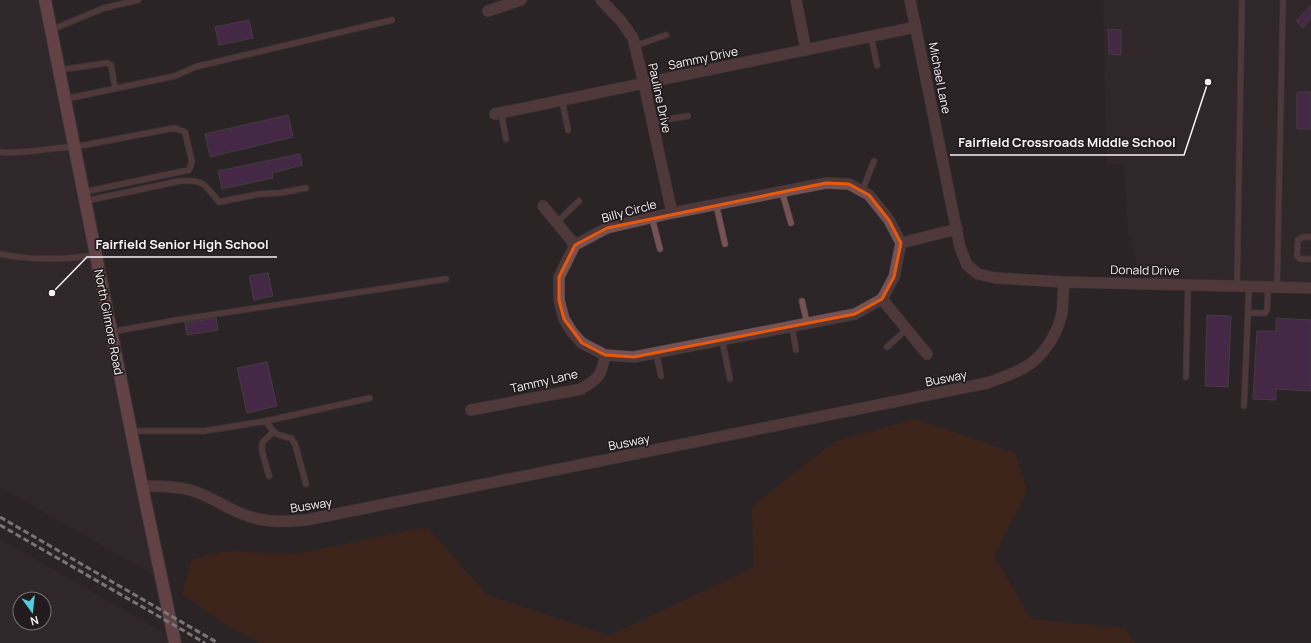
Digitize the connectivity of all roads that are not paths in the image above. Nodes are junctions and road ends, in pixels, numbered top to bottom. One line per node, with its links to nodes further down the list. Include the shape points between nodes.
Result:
1 (45, 0): 12 (street, North Gilmore Road)
2 (138, 0): 12 (lane, via 104,8)
3 (521, 0): 9 (street)
4 (601, 0): 15 (street, Pauline Drive, via 621,21 633,38)
5 (796, 0): 16 (street)
6 (910, 0): 11 (street, Michael Lane)
7 (1242, 0): 55 (lane)
8 (1283, 0): 57 (lane)
9 (488, 11)
10 (392, 20): 20 (lane, via 195,67 175,76)
11 (916, 27): 14 (street, Sammy Drive); 42 (street, Michael Lane)
12 (51, 30): 18 (street, North Gilmore Road)
13 (666, 35): 15 (lane)
14 (871, 36): 16 (street, Sammy Drive); 17 (lane)
15 (635, 46): 19 (street, Pauline Drive)
16 (806, 50): 19 (street, Sammy Drive)
17 (876, 65)
18 (59, 70): 20 (lane, via 106,63 111,65); 21 (street, North Gilmore Road)
19 (644, 84): 22 (street, Sammy Drive); 25 (street, Pauline Drive)
20 (115, 88): 21 (lane)
21 (65, 98): 28 (street, North Gilmore Road)
22 (562, 100): 23 (street, Sammy Drive); 26 (lane)
23 (498, 113): 27 (lane)
24 (688, 116): 25 (lane)
25 (652, 122): 38 (street, Pauline Drive)
26 (568, 130)
27 (506, 139)
28 (74, 147): 29 (lane); 34 (street, North Gilmore Road); 34 (lane, via 174,128 186,132 192,162 189,170)
29 (0, 152)
30 (874, 161): 32 (lane)
31 (306, 188): 34 (lane, via 219,202 206,186 193,180)
32 (862, 191): 33 (street, Billy Circle, via 849,184 826,183); 44 (street, Billy Circle, via 889,220)
33 (782, 192): 36 (street, Billy Circle); 41 (lane)
34 (84, 197): 49 (street, North Gilmore Road)
35 (579, 201): 40 (lane)
36 (716, 204): 38 (street, Billy Circle); 45 (lane)
37 (543, 206): 40 (street)
38 (672, 213): 39 (street, Billy Circle)
39 (652, 218): 46 (street, Billy Circle, via 607,228); 47 (lane)
40 (556, 222): 46 (street)
41 (791, 223)
42 (957, 229): 44 (street); 51 (street, Michael Lane, via 960,247 967,264)
43 (1311, 237): 50 (lane, via 1298,240 1298,256 1300,259)
44 (901, 243): 59 (street, via 894,277)
45 (725, 244)
46 (575, 245): 71 (street, via 559,277 559,300 564,320 582,343)
47 (660, 249)
48 (0, 254): 49 (lane, via 37,259)
49 (96, 254): 65 (street, North Gilmore Road)
50 (1311, 259)
51 (978, 274): 53 (street, Donald Drive, via 996,278)
52 (446, 279): 65 (lane)
53 (1064, 282): 54 (street, Donald Drive); 83 (street, Busway, via 1062,313 1055,334 1043,351 1028,366 987,383 306,520 284,522 252,518 191,490)
54 (1188, 284): 55 (street, Donald Drive); 73 (lane)
55 (1237, 286): 56 (street, Donald Drive)
56 (1249, 286): 57 (street, Donald Drive); 61 (lane)
57 (1272, 286): 58 (street, Donald Drive); 61 (lane, via 1265,313)
58 (1311, 288)
59 (882, 299): 62 (street, via 855,314); 64 (street)
60 (802, 301): 62 (lane)
61 (1248, 313): 76 (lane)
62 (808, 323): 63 (street)
63 (792, 326): 66 (street); 68 (lane)
64 (907, 329): 67 (lane); 70 (street)
65 (111, 332): 79 (street, North Gilmore Road)
66 (722, 340): 69 (street); 74 (lane)
67 (887, 347)
68 (796, 350)
69 (656, 353): 71 (street, via 634,357); 72 (lane)
70 (927, 354)
71 (605, 355): 77 (street, Tammy Lane, via 596,380 581,389)
72 (661, 376)
73 (1186, 377)
74 (730, 379)
75 (370, 398): 78 (lane)
76 (1244, 406)
77 (471, 410)
78 (266, 421): 79 (lane, via 204,431); 80 (lane)
79 (131, 431): 83 (street, North Gilmore Road)
80 (273, 432): 81 (lane, via 262,443); 82 (lane, via 291,438 295,444)
81 (269, 476)
82 (306, 484)
83 (142, 486): 84 (street, North Gilmore Road)
84 (175, 643)

